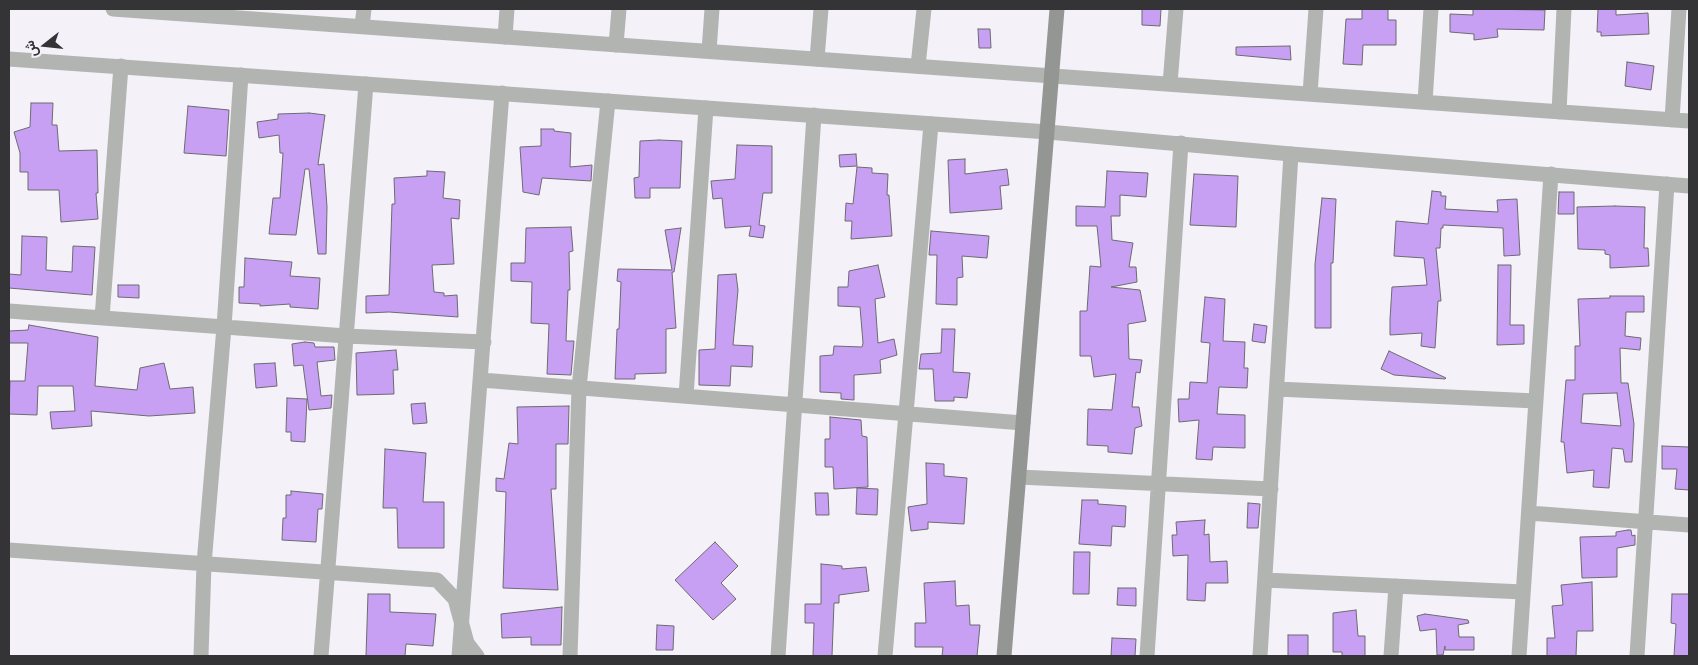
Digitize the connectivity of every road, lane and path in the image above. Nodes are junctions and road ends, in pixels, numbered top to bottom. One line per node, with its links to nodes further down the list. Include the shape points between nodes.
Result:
1 (113, 9): 2 (street)
2 (119, 9): 15 (street)
3 (364, 9): 16 (street)
4 (507, 9): 17 (street)
5 (619, 9): 18 (street)
6 (712, 9): 19 (street)
7 (821, 9): 21 (street)
8 (924, 9): 23 (street)
9 (1057, 9): 25 (main road)
10 (1176, 9): 27 (street)
11 (1316, 9): 29 (street)
12 (1431, 9): 31 (street)
13 (1564, 9): 33 (street)
14 (1679, 9): 35 (street)
15 (241, 13): 16 (street)
16 (362, 26): 17 (street)
17 (505, 37): 18 (street)
18 (616, 45): 19 (street)
19 (709, 51): 21 (street)
20 (9, 59): 22 (street)
21 (817, 59): 23 (street)
22 (121, 66): 24 (street); 45 (street)
23 (918, 66): 25 (street)
24 (241, 75): 26 (street); 46 (street)
25 (1053, 76): 27 (street); 38 (main road)
26 (366, 84): 28 (street); 47 (street)
27 (1170, 84): 29 (street)
28 (502, 93): 30 (street); 48 (street)
29 (1310, 94): 31 (street)
30 (608, 101): 32 (street); 50 (street)
31 (1425, 102): 33 (street)
32 (706, 108): 34 (street); 52 (street)
33 (1559, 112): 35 (street)
34 (814, 116): 37 (street); 54 (street)
35 (1672, 120): 36 (street)
36 (1689, 121)
37 (931, 124): 38 (street); 55 (street)
38 (1048, 132): 39 (street); 56 (main road)
39 (1182, 143): 40 (street); 58 (street)
40 (1291, 154): 41 (street); 51 (street)
41 (1551, 174): 42 (street); 53 (street)
42 (1667, 184): 43 (street); 61 (street)
43 (1689, 186)
44 (9, 311): 45 (street)
45 (102, 318): 46 (street)
46 (224, 327): 47 (street); 64 (street)
47 (346, 336): 48 (street); 65 (street)
48 (484, 342): 49 (street)
49 (481, 380): 50 (street); 69 (street)
50 (579, 388): 52 (street); 74 (street)
51 (1277, 389): 53 (street); 59 (street)
52 (686, 396): 54 (street)
53 (1536, 402): 60 (street)
54 (795, 405): 55 (street); 75 (street)
55 (906, 413): 56 (street); 76 (street)
56 (1024, 423): 57 (main road)
57 (1019, 477): 58 (street); 77 (main road)
58 (1160, 484): 59 (street); 78 (street)
59 (1271, 489): 66 (street)
60 (1528, 513): 61 (street); 68 (street)
61 (1646, 521): 62 (street); 82 (street)
62 (1689, 525)
63 (9, 550): 64 (street)
64 (204, 564): 65 (street); 70 (street)
65 (326, 572): 69 (street, via 437,580 455,599); 71 (street)
66 (1265, 580): 67 (street); 79 (street)
67 (1396, 586): 68 (street); 80 (street)
68 (1523, 592): 81 (street)
69 (463, 628): 72 (street); 73 (street, via 467,643)
70 (202, 656)
71 (321, 656)
72 (459, 656)
73 (477, 656)
74 (570, 656)
75 (778, 656)
76 (885, 656)
77 (1004, 656)
78 (1147, 656)
79 (1260, 656)
80 (1391, 656)
81 (1519, 656)
82 (1637, 656)

